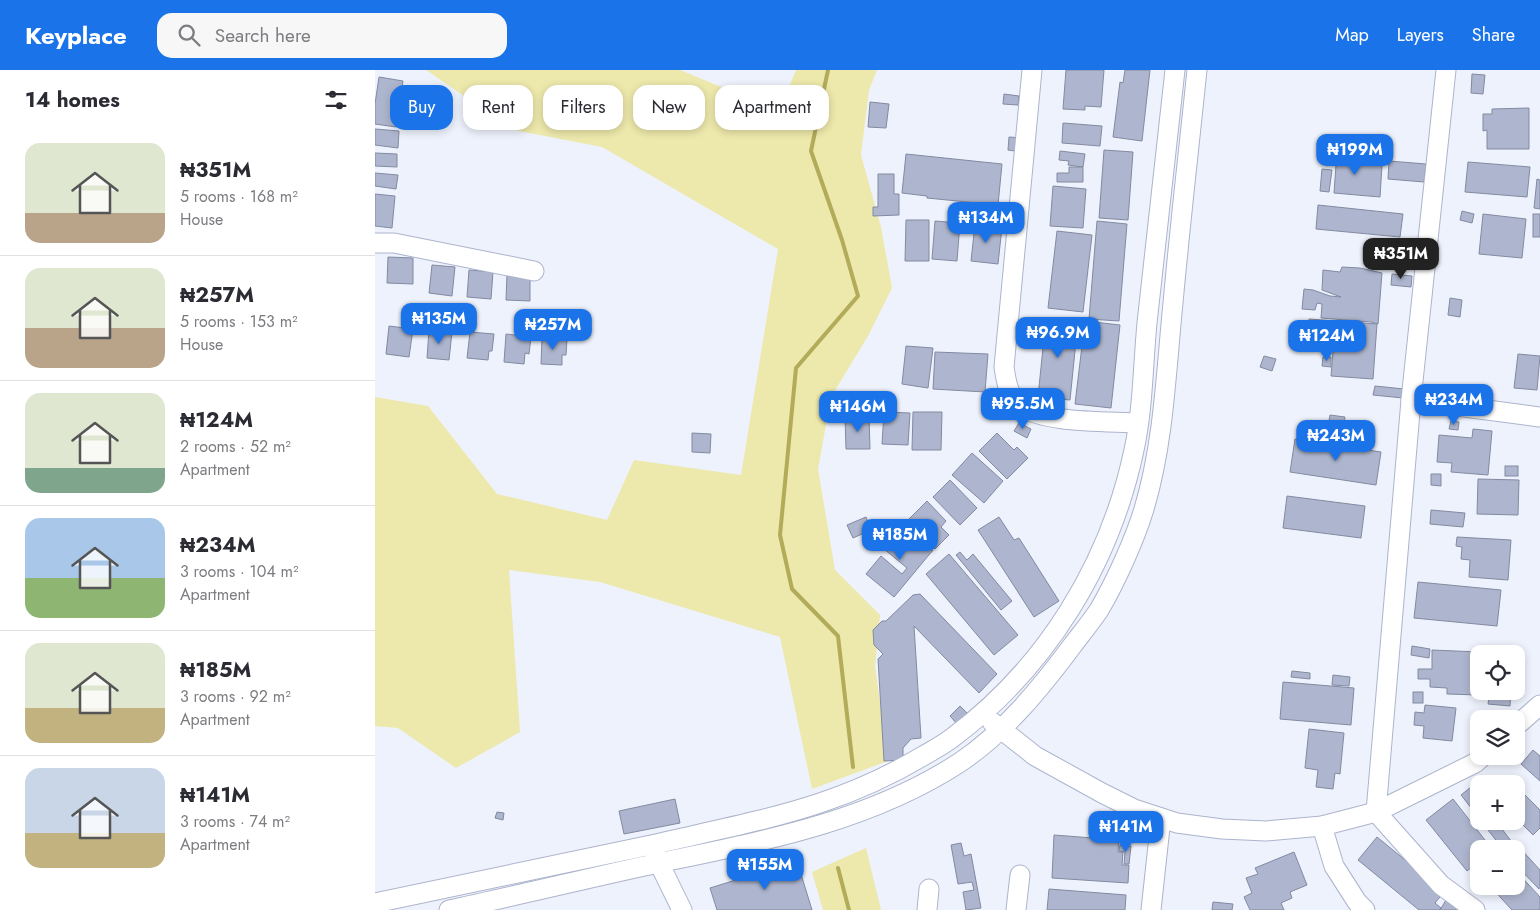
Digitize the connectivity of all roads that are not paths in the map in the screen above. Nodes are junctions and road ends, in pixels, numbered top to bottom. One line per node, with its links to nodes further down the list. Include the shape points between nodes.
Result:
1 (1032, 70): 9 (street, via 1004,367 1007,385 1017,403 1048,418)
2 (1175, 70): 9 (street)
3 (1197, 70): 13 (street, via 1161,423 1144,510 1098,610 1056,668)
4 (1446, 70): 7 (street)
5 (375, 244): 6 (street, via 394,244)
6 (534, 271)
7 (1411, 400): 8 (street); 15 (street)
8 (1540, 417)
9 (1138, 423): 11 (street, via 1135,449 1120,505 1101,554 1077,600 1039,655)
10 (1540, 705): 12 (street)
11 (981, 713): 13 (street); 18 (street, via 951,740 903,768 857,789 819,804)
12 (1525, 718)
13 (1001, 729): 16 (street, via 1035,756 1102,794); 19 (street, via 960,762 911,790 867,809 826,824)
14 (1471, 765): 15 (street)
15 (1376, 812): 17 (street); 29 (street, via 1441,885)
16 (1161, 818): 17 (street, via 1222,829 1266,831); 27 (street)
17 (1322, 826): 28 (street, via 1334,866)
18 (653, 844): 19 (street); 22 (street)
19 (659, 863): 23 (street); 24 (street)
20 (1020, 875): 26 (street)
21 (929, 889): 25 (street)
22 (375, 903)
23 (460, 909)
24 (682, 910)
25 (927, 910)
26 (1015, 910)
27 (1151, 910)
28 (1365, 910)
29 (1475, 910)

